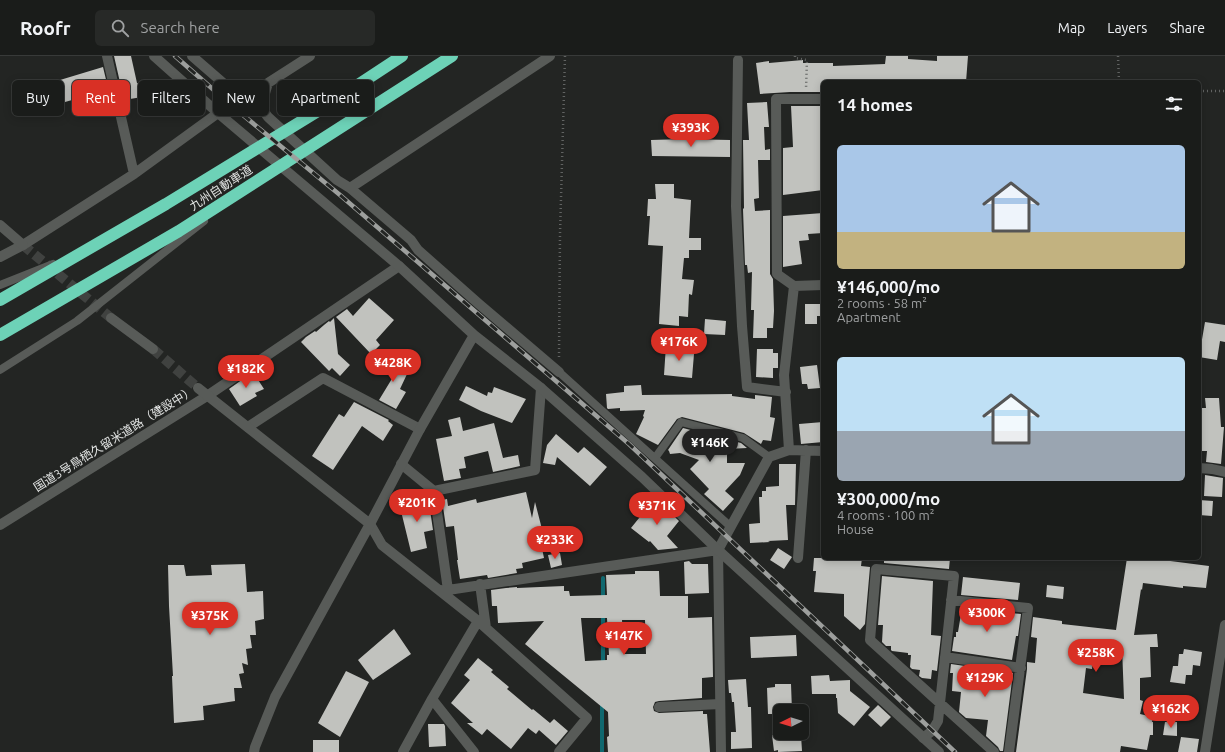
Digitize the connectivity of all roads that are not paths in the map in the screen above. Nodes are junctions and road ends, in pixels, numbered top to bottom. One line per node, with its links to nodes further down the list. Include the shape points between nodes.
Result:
1 (107, 56): 16 (street)
2 (154, 56): 12 (street)
3 (192, 56): 9 (street)
4 (310, 56): 10 (street)
5 (402, 56): 21 (highway, 九州自動車道, via 227,167)
6 (452, 56): 18 (highway, 九州自動車道)
7 (550, 56): 17 (street)
8 (738, 60): 36 (street, via 736,206 747,387)
9 (220, 80)
10 (269, 82)
11 (821, 99): 26 (street, via 776,99 776,274)
12 (213, 109)
13 (214, 116): 16 (street)
14 (222, 116): 23 (street)
15 (267, 116): 17 (street, via 337,180)
16 (134, 174): 20 (street)
17 (350, 188): 33 (street, via 411,240 418,250 473,299)
18 (243, 191): 29 (highway, 九州自動車道); 32 (lane, via 77,321)
19 (0, 225): 20 (street)
20 (23, 245): 22 (street)
21 (83, 252): 24 (lane); 27 (highway, 九州自動車道)
22 (0, 257)
23 (399, 266): 30 (street); 37 (street, 国道3号鳥栖久留米道路（建設中）)
24 (0, 285)
25 (821, 285): 26 (street)
26 (794, 286): 36 (street, via 784,375)
27 (0, 300)
28 (111, 318): 31 (street)
29 (0, 335)
30 (474, 335): 35 (street); 39 (street)
31 (153, 349)
32 (0, 370)
33 (559, 372): 44 (lane)
34 (198, 388): 37 (street)
35 (542, 388): 48 (street, via 535,470); 52 (street, via 642,477)
36 (786, 392): 40 (street)
37 (207, 396): 38 (street); 50 (street, 国道3号鳥栖久留米道路（建設中）)
38 (248, 427): 39 (street, via 323,378); 49 (street)
39 (420, 429): 45 (street)
40 (789, 450): 41 (street); 43 (street)
41 (806, 450): 42 (street); 53 (street)
42 (821, 451)
43 (769, 457): 44 (lane, via 743,438 681,422); 51 (street)
44 (654, 458): 51 (lane)
45 (401, 464): 48 (street); 49 (street)
46 (1201, 468): 47 (street)
47 (1225, 472)
48 (434, 492): 55 (street)
49 (370, 524): 55 (street, via 382,546); 67 (street, via 275,697)
50 (0, 525)
51 (731, 527): 52 (street)
52 (718, 550): 54 (street); 63 (street); 66 (street)
53 (798, 558)
54 (480, 584): 55 (street); 57 (street)
55 (444, 590): 57 (street)
56 (951, 600): 60 (street); 61 (street, via 1028,608); 64 (street, via 954,576 876,569 870,640)
57 (482, 624): 62 (street); 70 (street, via 587,718)
58 (1225, 625): 59 (street)
59 (1224, 641): 75 (street)
60 (945, 657): 61 (street); 64 (street)
61 (1020, 668): 74 (street)
62 (432, 698): 68 (street); 69 (street)
63 (720, 704): 65 (street); 71 (street)
64 (940, 704): 66 (street, via 938,720 932,731); 73 (street)
65 (659, 706)
66 (923, 738): 72 (street)
67 (254, 752)
68 (402, 752)
69 (474, 752)
70 (559, 752)
71 (721, 752)
72 (939, 752)
73 (994, 752)
74 (1009, 752)
75 (1205, 752)

